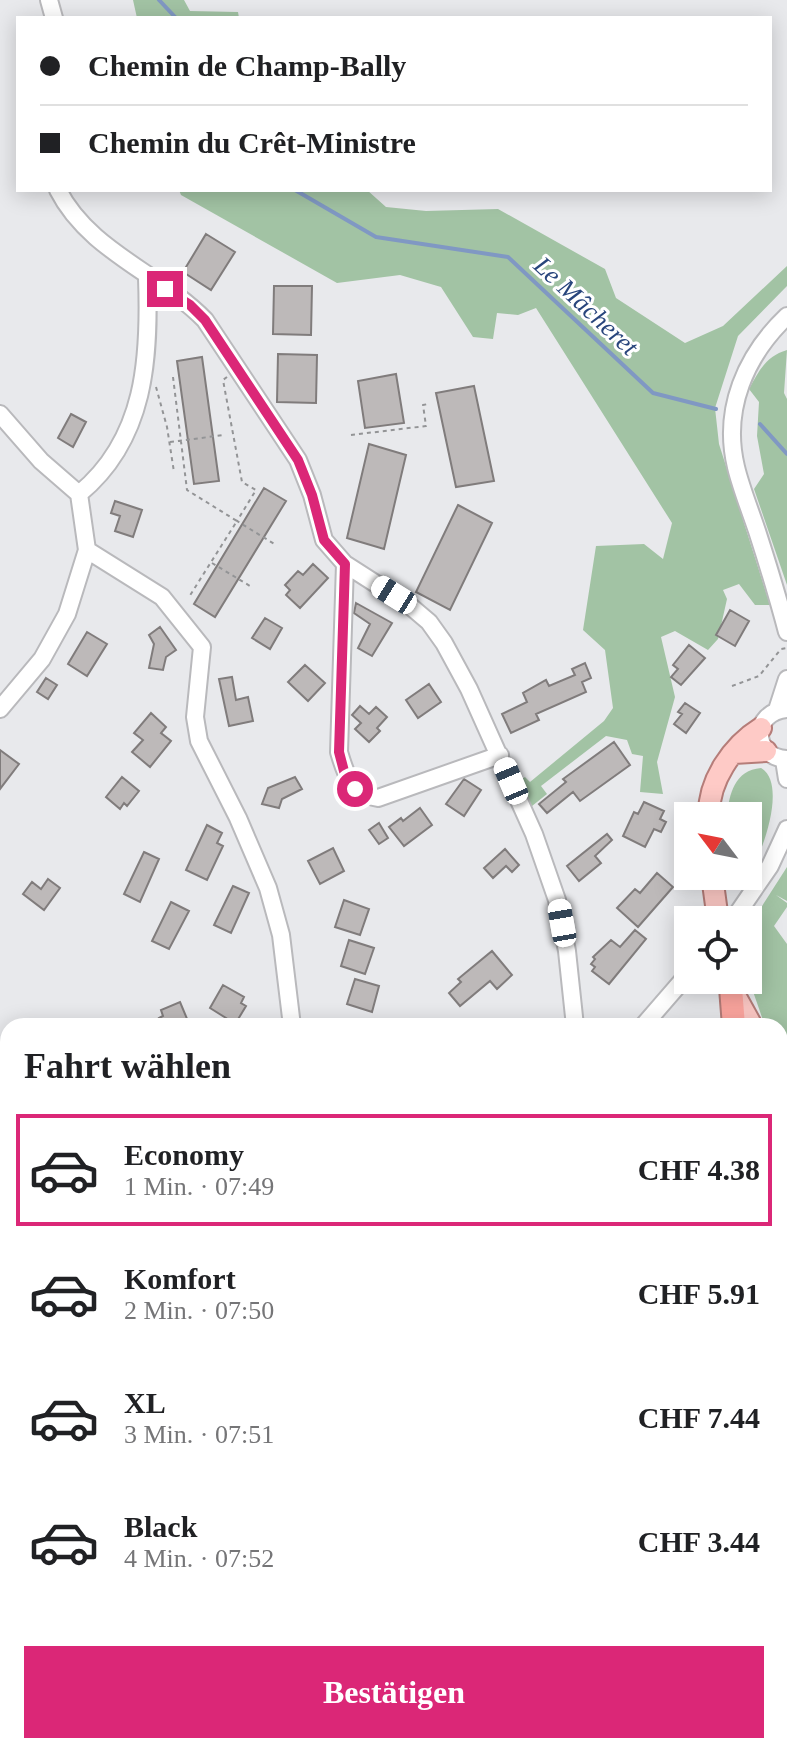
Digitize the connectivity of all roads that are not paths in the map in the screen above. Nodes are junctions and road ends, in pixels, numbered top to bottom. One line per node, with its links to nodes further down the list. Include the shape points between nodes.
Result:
1 (59, 192): 2 (street, via 69,211)
2 (147, 278): 5 (street, via 144,378 121,443 99,478); 7 (street, via 190,305 218,337 298,460 324,540)
3 (787, 316): 8 (street, via 750,360 735,401 731,436)
4 (0, 414): 5 (street)
5 (79, 494): 6 (street)
6 (87, 550): 10 (street, via 58,635); 24 (street, via 162,597 202,647 195,717 199,741 268,888 281,935)
7 (345, 564): 14 (street, via 429,622); 14 (street, via 339,752 355,789 378,798)
8 (787, 632)
9 (787, 679): 11 (street)
10 (0, 709)
11 (782, 709): 12 (street, via 766,717)
12 (761, 728): 13 (main road); 15 (street, via 762,744)
13 (734, 753): 15 (main road); 17 (main road, via 724,763)
14 (500, 755): 25 (street, via 557,900)
15 (779, 757): 16 (street)
16 (787, 779)
17 (710, 802)
18 (787, 829): 19 (street)
19 (743, 906)
20 (674, 990): 26 (street)
21 (731, 994): 27 (highway)
22 (733, 994): 28 (main road)
23 (735, 994): 29 (main road)
24 (291, 1018)
25 (574, 1018)
26 (650, 1018)
27 (733, 1018)
28 (740, 1018)
29 (748, 1018)

